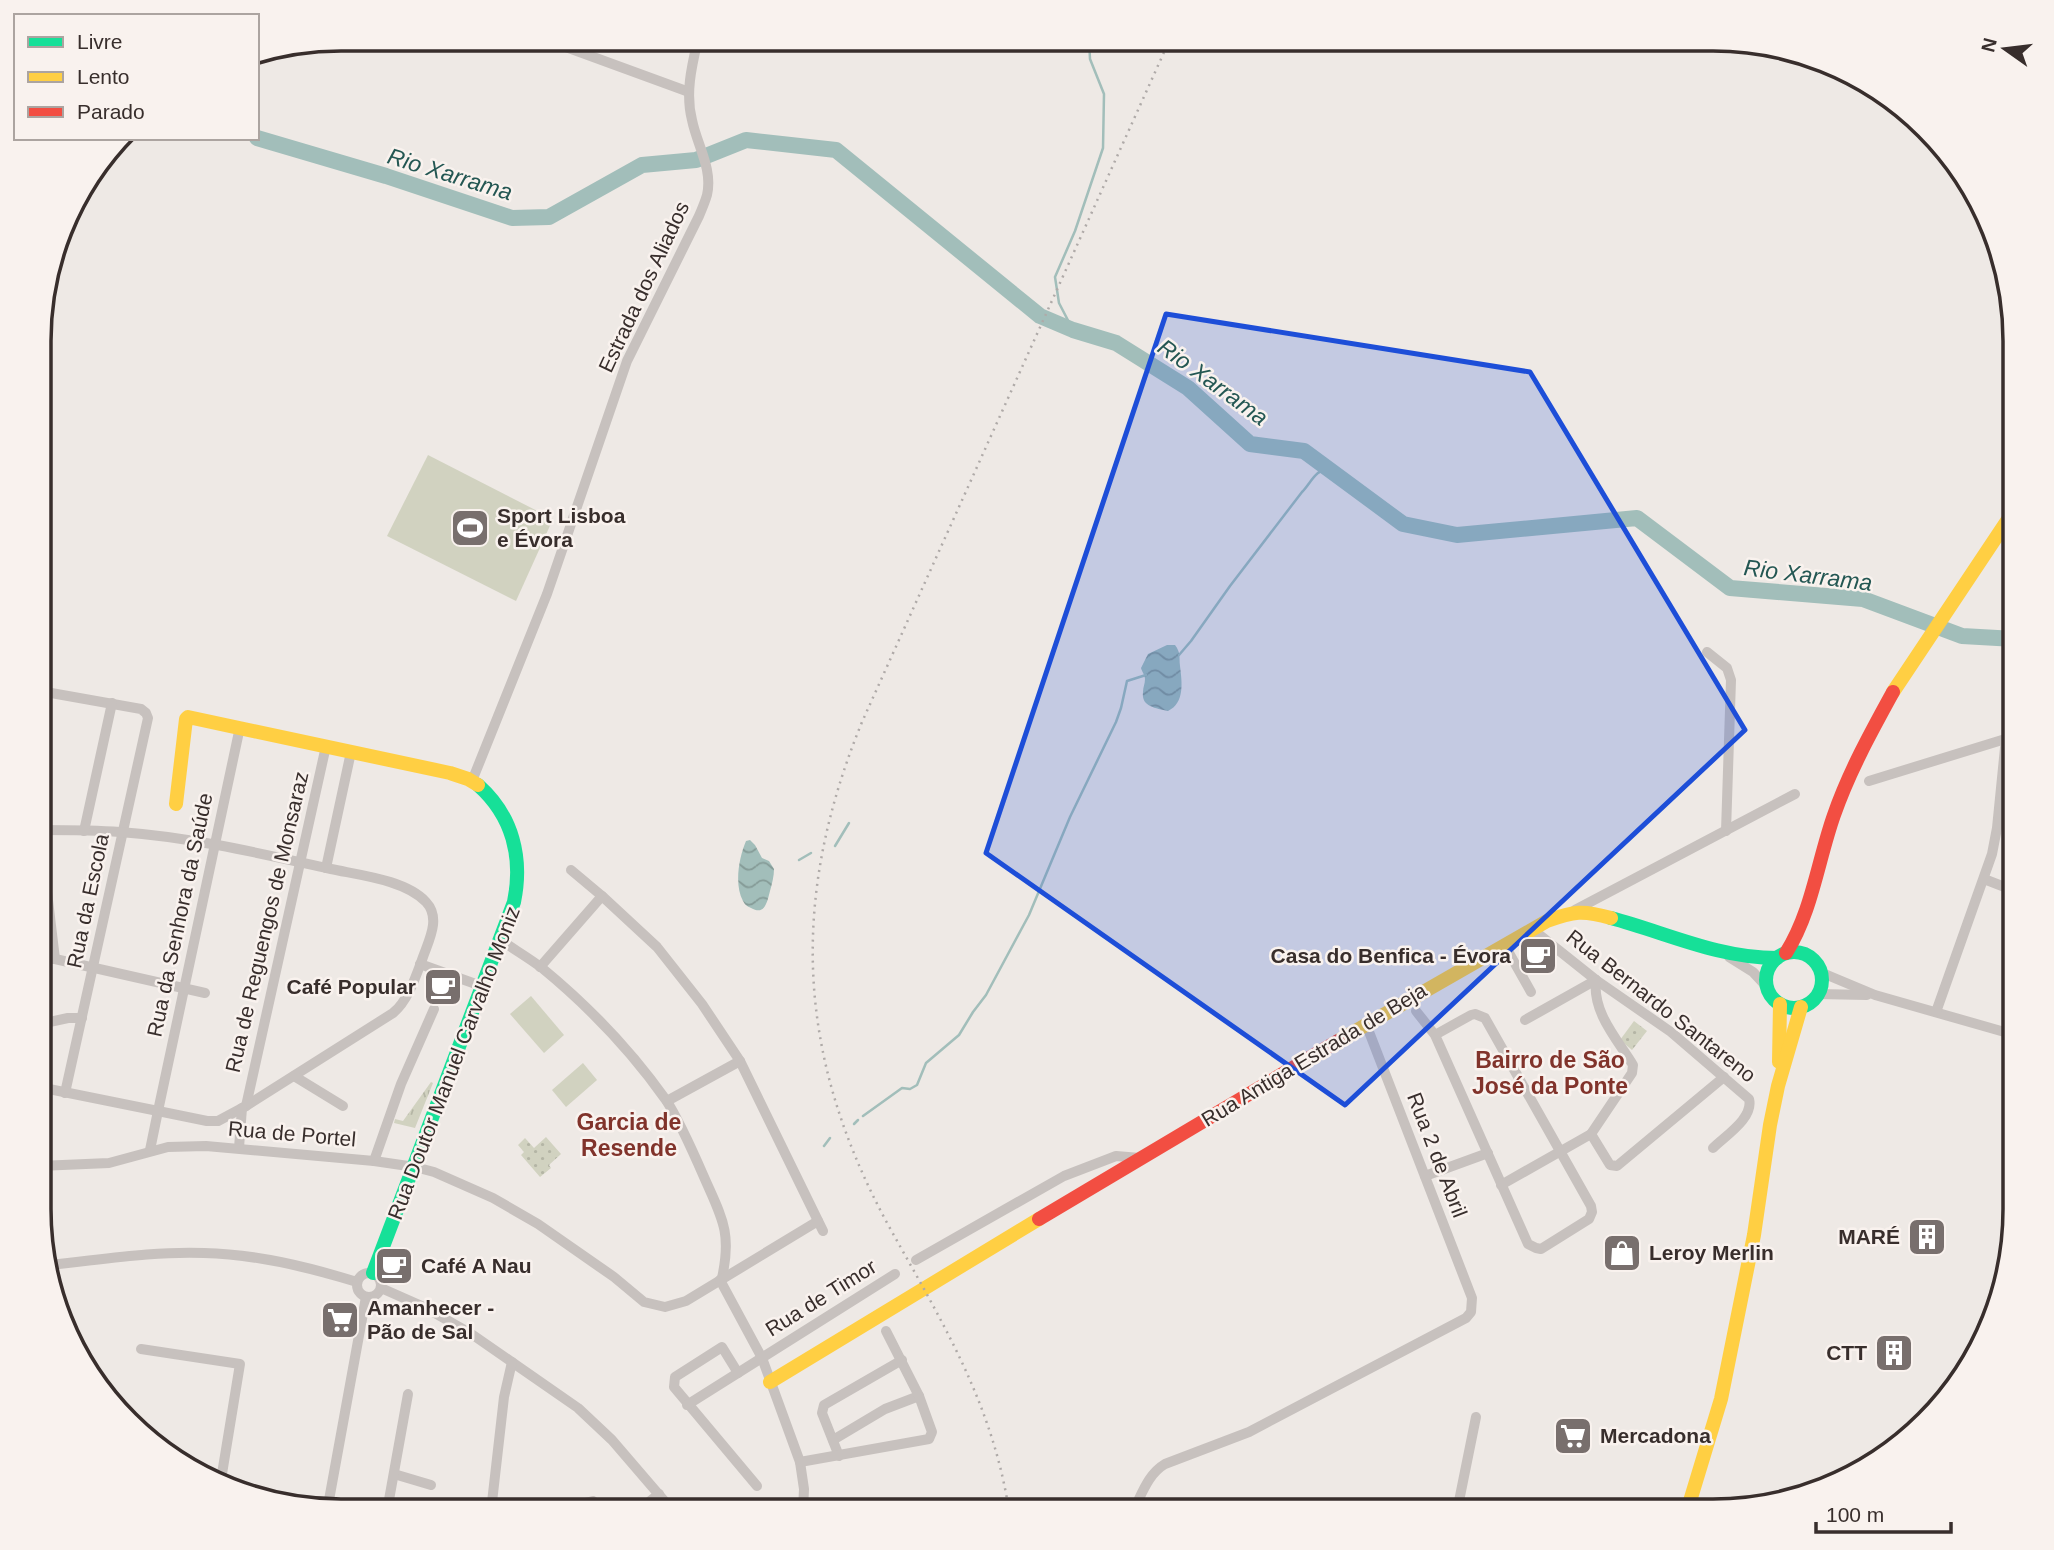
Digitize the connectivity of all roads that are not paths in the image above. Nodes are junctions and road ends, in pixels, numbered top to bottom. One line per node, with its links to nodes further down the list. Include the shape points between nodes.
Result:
1 (577, 51): 3 (street)
2 (695, 51): 3 (street, Estrada dos Aliados)
3 (689, 92): 13 (street, Estrada dos Aliados, via 691,119 707,167 707,193 627,360 547,594)
4 (2003, 527): 24 (street, via 1924,643 1857,758)
5 (1707, 652): 18 (street, via 1727,668 1731,680)
6 (51, 693): 7 (street)
7 (112, 703): 17 (street); 20 (street, Rua da Escola, via 141,709 148,718)
8 (240, 727): 10 (street); 16 (street, via 186,719); 21 (street, Rua da Senhora da Saúde)
9 (2003, 739): 12 (street)
10 (326, 746): 11 (street); 22 (street, Rua de Reguengos de Monsaraz)
11 (351, 751): 13 (street); 23 (street, Rua de Reguengos de Monsaraz)
12 (1869, 780)
13 (472, 781): 32 (street, Rua Doutor Manuel Carvalho Moniz, via 493,799 516,842 517,893)
14 (2003, 786): 26 (street)
15 (1796, 794): 18 (street)
16 (176, 804)
17 (84, 831): 19 (street); 20 (street)
18 (1726, 831): 29 (street)
19 (51, 832)
20 (123, 832): 21 (street); 40 (street, Rua da Escola)
21 (215, 845): 22 (street); 44 (street, Rua da Senhora da Saúde)
22 (301, 862): 23 (street); 72 (street, Rua de Reguengos de Monsaraz)
23 (326, 868): 39 (street, via 399,885 426,901 434,916)
24 (1819, 869): 35 (street, via 1798,934); 36 (street)
25 (571, 870): 28 (street)
26 (1984, 879): 27 (street); 57 (street)
27 (2003, 886)
28 (602, 896): 41 (street); 64 (street, via 657,947)
29 (1571, 912): 30 (street, Rua Antiga Estrada de Beja); 34 (street, Rua Antiga Estrada de Beja, via 1606,915)
30 (1532, 929): 33 (street, Rua Antiga Estrada de Beja); 43 (street, Rua Bernardo Santareno)
31 (51, 935): 38 (street)
32 (502, 942): 41 (street); 45 (street, Rua Doutor Manuel Carvalho Moniz)
33 (1504, 944): 47 (street, Rua Antiga Estrada de Beja); 48 (street)
34 (1723, 953): 35 (street, Rua Antiga Estrada de Beja, via 1753,958); 46 (street)
35 (1781, 955): 36 (street); 46 (street, via 1767,971)
36 (1807, 956): 42 (street)
37 (51, 959): 38 (street)
38 (55, 959): 40 (street)
39 (420, 964): 45 (street); 65 (street, via 400,1008)
40 (93, 967): 44 (street); 58 (street, Rua da Escola)
41 (540, 967): 70 (street, via 593,1015)
42 (1820, 972): 50 (street); 51 (street)
43 (1596, 979): 59 (street); 66 (street, Rua Bernardo Santareno, via 1671,1032); 74 (street, via 1595,996 1602,1016 1633,1069)
44 (184, 987): 49 (street); 73 (street, Rua da Senhora da Saúde)
45 (484, 987): 83 (street, Rua Doutor Manuel Carvalho Moniz)
46 (1767, 987): 52 (street)
47 (1422, 991): 53 (street, Rua Antiga Estrada de Beja); 56 (street)
48 (1531, 992)
49 (205, 993)
50 (1818, 994): 51 (street); 54 (street)
51 (1875, 995): 57 (street)
52 (1780, 1004): 54 (street); 67 (street)
53 (1395, 1007): 56 (street); 61 (street, Rua Antiga Estrada de Beja)
54 (1801, 1007): 67 (street)
55 (434, 1009): 81 (street, Rua de Portel)
56 (1416, 1011): 63 (street)
57 (1936, 1012): 62 (street)
58 (82, 1018): 60 (street); 69 (street, Rua da Escola)
59 (1525, 1020)
60 (51, 1022)
61 (1366, 1024): 80 (street, Rua Antiga Estrada de Beja); 84 (street, Rua 2 de Abril)
62 (2003, 1032)
63 (1435, 1035): 78 (street); 79 (street, via 1471,1015 1485,1018)
64 (740, 1061): 70 (street); 90 (street, Rua de Portel, via 820,1226)
65 (294, 1076): 71 (street); 72 (street)
66 (1724, 1077): 74 (street, via 1617,1166 1610,1164); 76 (street, Rua Bernardo Santareno, via 1751,1103 1744,1119)
67 (1778, 1086): 121 (street, via 1738,1320 1718,1410)
68 (51, 1090): 69 (street)
69 (65, 1093): 73 (street)
70 (667, 1101): 90 (street, via 725,1228 727,1257)
71 (343, 1106)
72 (244, 1107): 73 (street, via 212,1122); 75 (street, Rua de Reguengos de Monsaraz)
73 (158, 1111): 77 (street, Rua da Senhora da Saúde)
74 (1591, 1134): 79 (street)
75 (239, 1148): 77 (street, Rua de Portel); 81 (street, Rua de Portel)
76 (1713, 1148)
77 (150, 1150): 82 (street, Rua de Portel, via 108,1163)
78 (1488, 1153): 84 (street); 85 (street)
79 (1561, 1153): 85 (street); 85 (street, via 1592,1212 1589,1219 1541,1249 1528,1244)
80 (1140, 1158): 86 (street, Rua Antiga Estrada de Beja, via 1116,1156 1064,1176); 100 (street)
81 (374, 1161): 83 (street, Rua de Portel)
82 (51, 1165)
83 (415, 1167): 88 (street, Rua Doutor Manuel Carvalho Moniz); 90 (street, Rua de Portel, via 493,1198 538,1224 644,1302 675,1306)
84 (1425, 1176): 119 (street, Rua 2 de Abril, via 1472,1298 1466,1318 1249,1432 1165,1464 1156,1469)
85 (1501, 1185)
86 (916, 1260)
87 (56, 1264): 91 (street, via 206,1253 279,1262)
88 (373, 1273): 91 (street, via 363,1274); 92 (street)
89 (895, 1274): 96 (street, Rua de Timor)
90 (721, 1279): 96 (street)
91 (357, 1282): 93 (street, via 359,1293)
92 (382, 1288): 93 (street, via 374,1297); 98 (street, via 470,1333)
93 (366, 1297): 113 (street)
94 (886, 1331): 97 (street)
95 (141, 1349): 108 (street, via 240,1364)
96 (762, 1358): 99 (street); 100 (street, Rua de Timor)
97 (902, 1360): 102 (street); 105 (street, via 824,1405 822,1413)
98 (512, 1362): 112 (street, via 578,1408); 115 (street)
99 (738, 1373): 103 (street); 103 (street, via 722,1347 675,1377 674,1387)
100 (770, 1382): 107 (street, Rua de Timor)
101 (408, 1394): 109 (street)
102 (919, 1396): 105 (street, via 885,1409); 106 (street, via 932,1432 929,1439)
103 (687, 1405): 111 (street)
104 (1476, 1417): 120 (street)
105 (833, 1440): 106 (street)
106 (839, 1456): 107 (street)
107 (800, 1462): 118 (street, Rua de Timor)
108 (222, 1473)
109 (394, 1474): 110 (street); 114 (street)
110 (431, 1485)
111 (757, 1486)
112 (659, 1494): 116 (street); 117 (street)
113 (329, 1499)
114 (389, 1499)
115 (492, 1499)
116 (653, 1499)
117 (663, 1499)
118 (804, 1499)
119 (1140, 1499)
120 (1459, 1499)
121 (1690, 1499)

